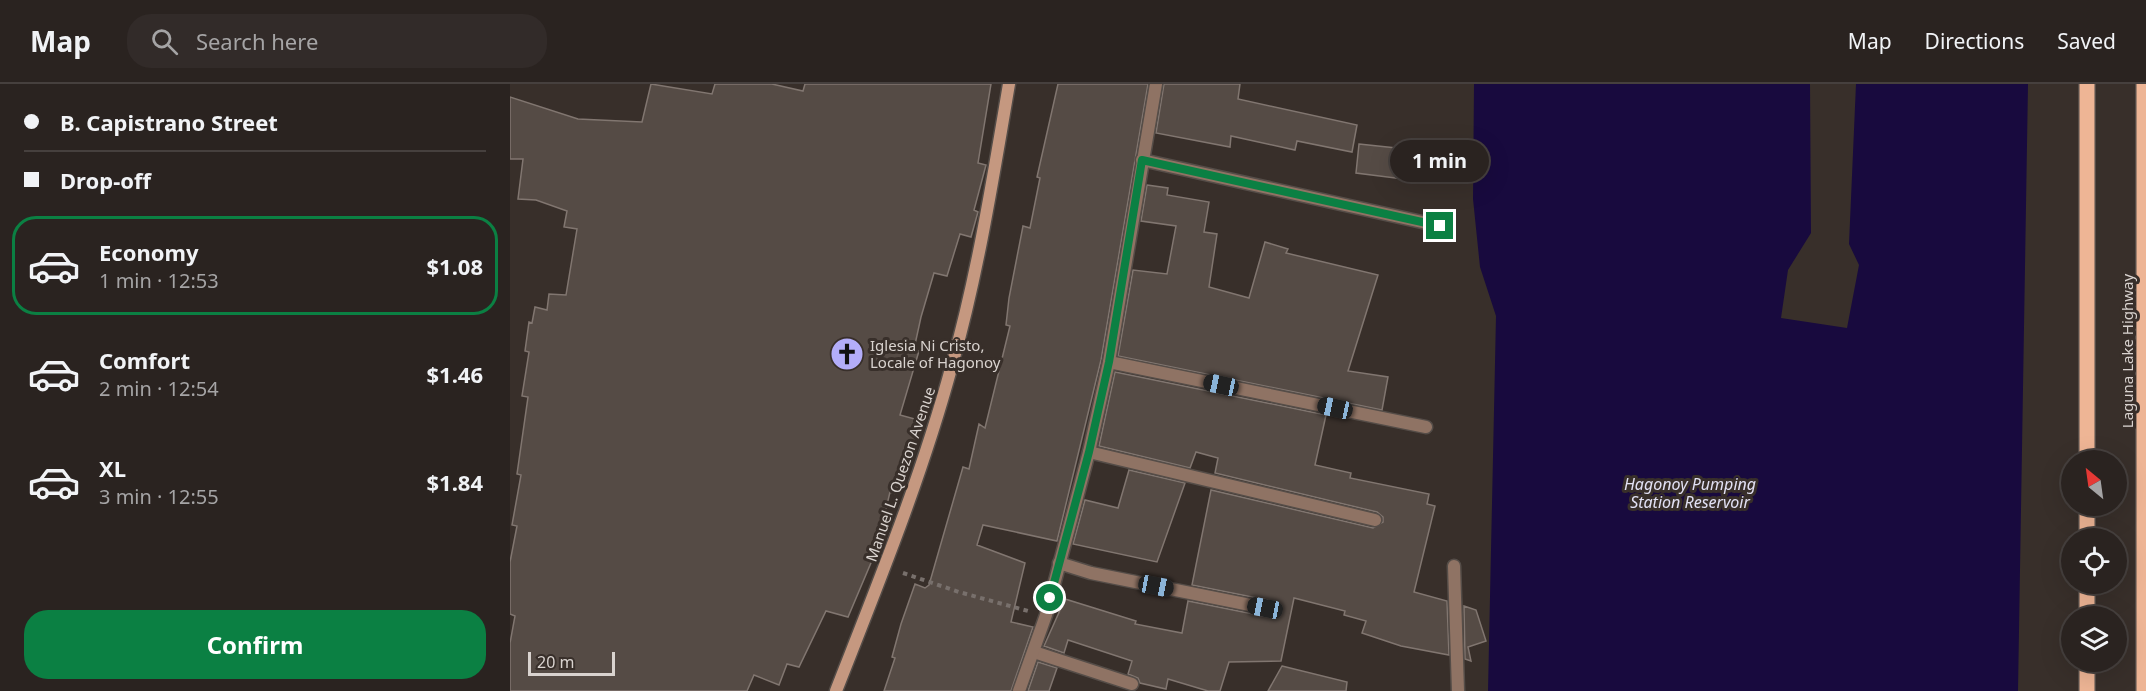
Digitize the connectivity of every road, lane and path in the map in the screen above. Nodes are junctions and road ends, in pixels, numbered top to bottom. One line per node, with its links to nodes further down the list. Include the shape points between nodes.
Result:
1 (1009, 84): 14 (main road, Manuel L. Quezon Avenue, via 975,269 953,363)
2 (1156, 84): 5 (street)
3 (2087, 84): 10 (main road)
4 (2144, 84): 7 (main road, Laguna Lake Highway)
5 (1142, 160): 6 (street); 8 (street)
6 (1440, 226)
7 (2146, 284): 16 (main road, Laguna Lake Highway)
8 (1109, 362): 9 (street); 11 (street)
9 (1426, 427)
10 (2087, 450)
11 (1089, 452): 12 (street); 13 (street)
12 (1376, 520)
13 (1059, 563): 17 (street); 18 (street)
14 (885, 565): 18 (path, via 958,592); 22 (main road, Manuel L. Quezon Avenue)
15 (1454, 566): 24 (street)
16 (2145, 593): 26 (main road, Laguna Lake Highway)
17 (1265, 608)
18 (1046, 615): 19 (street)
19 (1034, 652): 21 (street); 23 (street)
20 (2087, 672): 25 (main road)
21 (1132, 684)
22 (836, 691)
23 (1019, 691)
24 (1458, 691)
25 (2087, 691)
26 (2144, 691)

